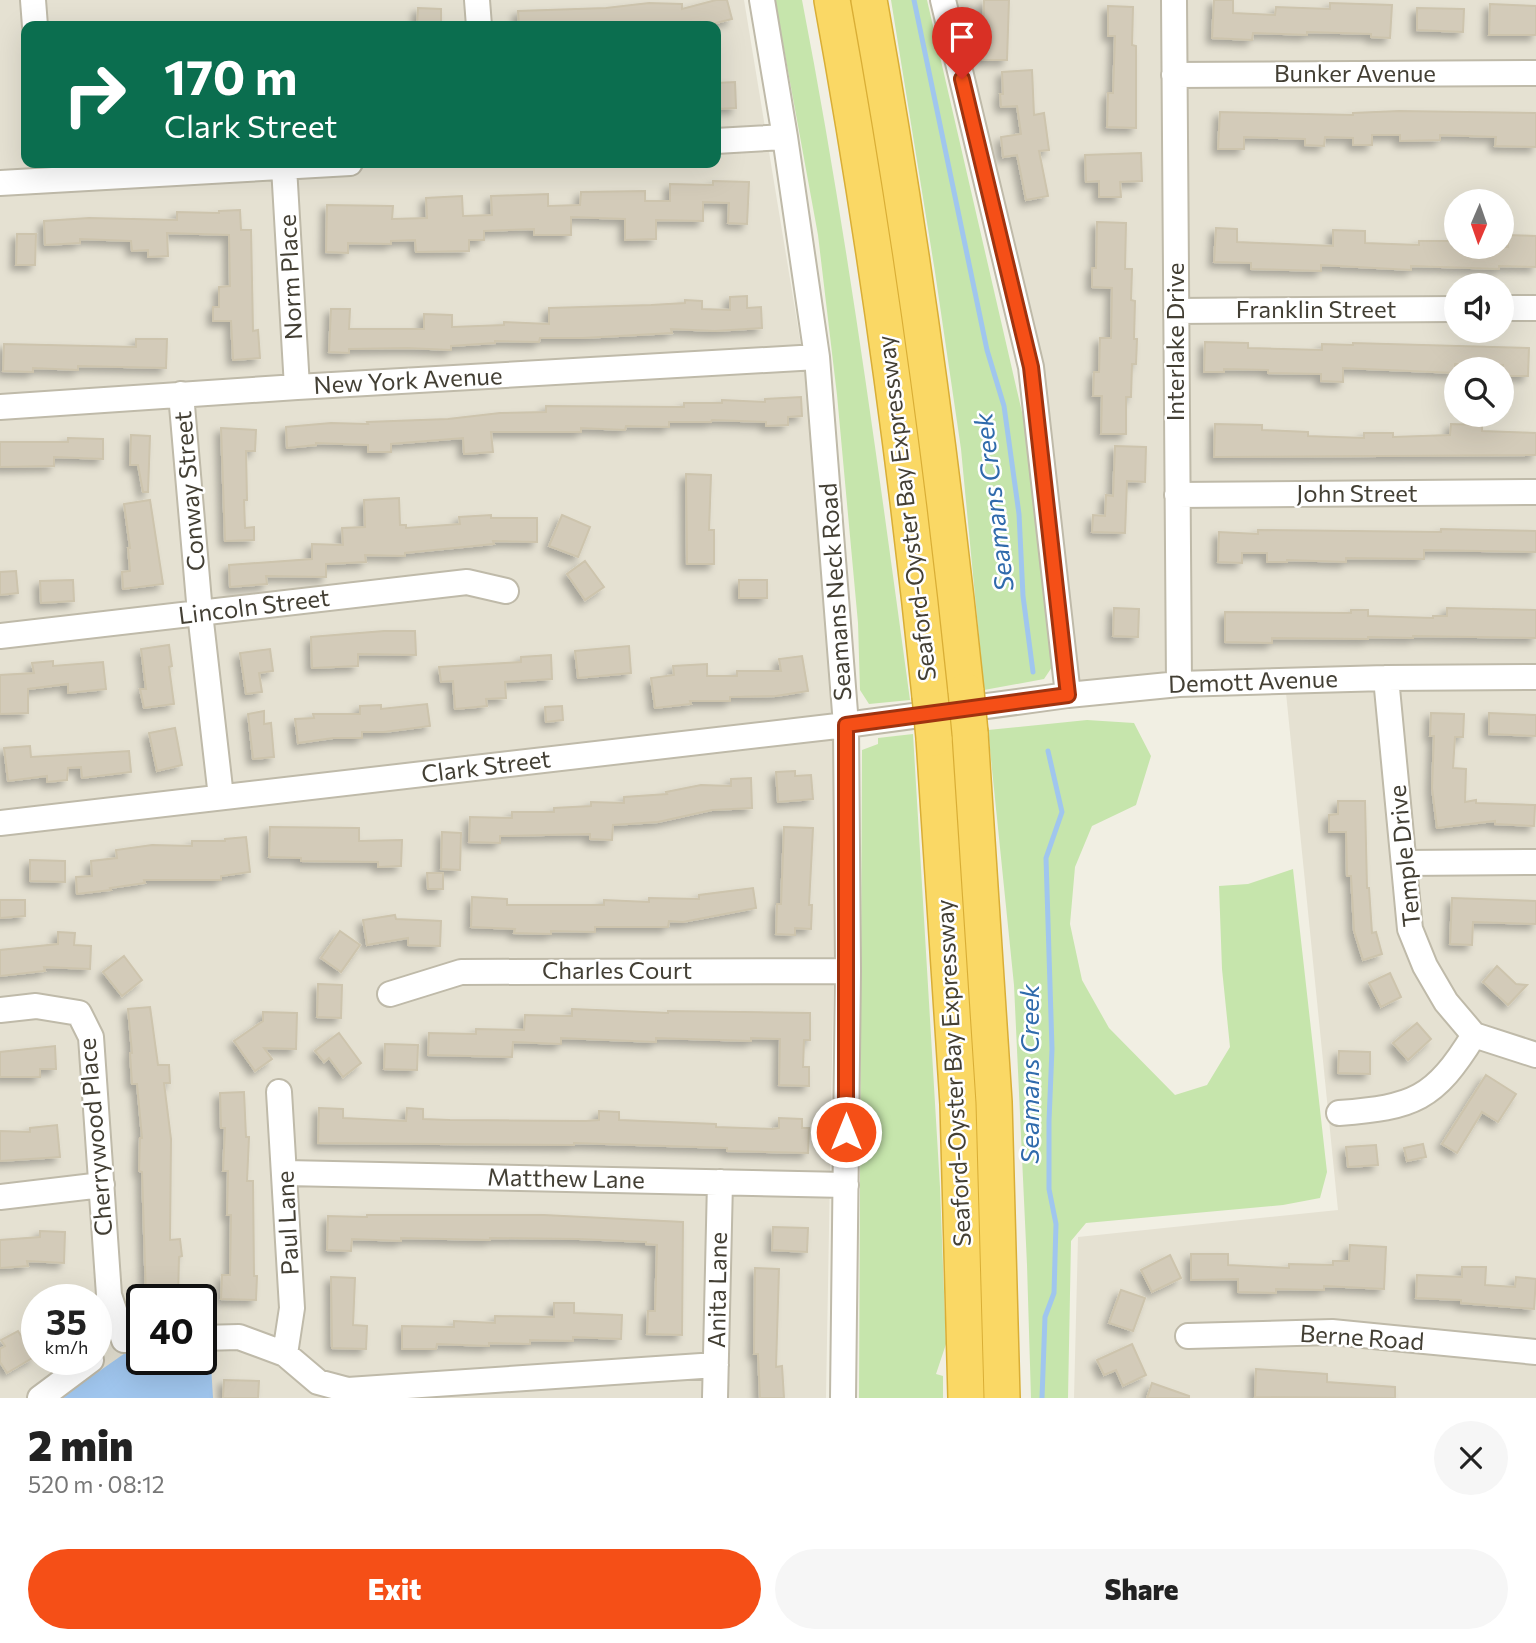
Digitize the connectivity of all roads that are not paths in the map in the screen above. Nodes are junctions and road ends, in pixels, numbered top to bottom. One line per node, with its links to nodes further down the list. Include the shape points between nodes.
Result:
1 (33, 0): 8 (street)
2 (477, 0): 9 (street)
3 (762, 0): 12 (street, Seamans Neck Road)
4 (832, 0): 63 (highway, Seaford-Oyster Bay Expressway, bridge, via 882,301 934,738 958,1104)
5 (869, 0): 35 (highway, Seaford-Oyster Bay Expressway, via 918,296)
6 (943, 0): 34 (street, via 1031,367)
7 (1174, 0): 11 (street, Interlake Drive)
8 (35, 21)
9 (479, 21)
10 (1536, 73): 11 (street, Bunker Avenue)
11 (1174, 75): 21 (street, Interlake Drive)
12 (785, 137): 13 (street); 22 (street, Seamans Neck Road)
13 (721, 141)
14 (236, 168): 16 (street)
15 (284, 168): 23 (street, Norm Place)
16 (44, 172): 17 (street)
17 (0, 183)
18 (1536, 308): 20 (street)
19 (1444, 309): 21 (street, Franklin Street)
20 (1514, 309)
21 (1176, 311): 27 (street, Interlake Drive)
22 (817, 357): 23 (street, New York Avenue); 36 (street, Seamans Neck Road)
23 (298, 387): 24 (street, New York Avenue)
24 (181, 394): 25 (street, New York Avenue); 29 (street, Conway Street)
25 (0, 407)
26 (1536, 492): 27 (street, John Street)
27 (1177, 495): 33 (street, Interlake Drive)
28 (506, 591): 29 (street, Lincoln Street, via 467,582)
29 (200, 613): 30 (street, Lincoln Street); 37 (street, Conway Street)
30 (0, 636)
31 (1536, 677): 32 (street, Demott Avenue)
32 (1386, 678): 33 (street, Demott Avenue); 40 (street, Temple Drive)
33 (1179, 684): 34 (street, Demott Avenue)
34 (1068, 695): 35 (street, Demott Avenue)
35 (969, 711): 36 (street, Clark Street); 64 (highway, Seaford-Oyster Bay Expressway, via 994,1102)
36 (846, 725): 37 (street, Clark Street); 41 (street, Seamans Neck Road)
37 (221, 797): 38 (street, Clark Street)
38 (0, 822)
39 (1536, 862): 40 (street)
40 (1404, 863): 44 (street, Temple Drive, via 1410,929 1420,954 1446,1002)
41 (848, 971): 42 (street, Charles Court, via 461,972); 51 (street, Seamans Neck Road)
42 (390, 994)
43 (0, 1010): 50 (street, Cherrywood Place, via 36,1006 79,1013 91,1037)
44 (1474, 1035): 45 (street); 47 (street, via 1455,1065 1428,1093 1388,1106)
45 (1536, 1055)
46 (279, 1092): 48 (street, Paul Lane)
47 (1339, 1112)
48 (286, 1172): 49 (street, Matthew Lane); 57 (street, Paul Lane, via 292,1308)
49 (720, 1182): 51 (street, Matthew Lane); 58 (street, Anita Lane)
50 (102, 1185): 52 (street); 53 (street, Cherrywood Place, via 110,1295)
51 (846, 1185): 62 (street, Seamans Neck Road)
52 (0, 1197)
53 (126, 1326)
54 (1188, 1336): 56 (street, Berne Road, via 1332,1332)
55 (217, 1338): 57 (street, via 239,1337)
56 (1536, 1352)
57 (285, 1354): 58 (street, via 318,1382 348,1391)
58 (716, 1365): 61 (street, Anita Lane)
59 (71, 1375): 60 (street)
60 (40, 1398)
61 (715, 1398)
62 (843, 1398)
63 (965, 1398)
64 (1002, 1398)

